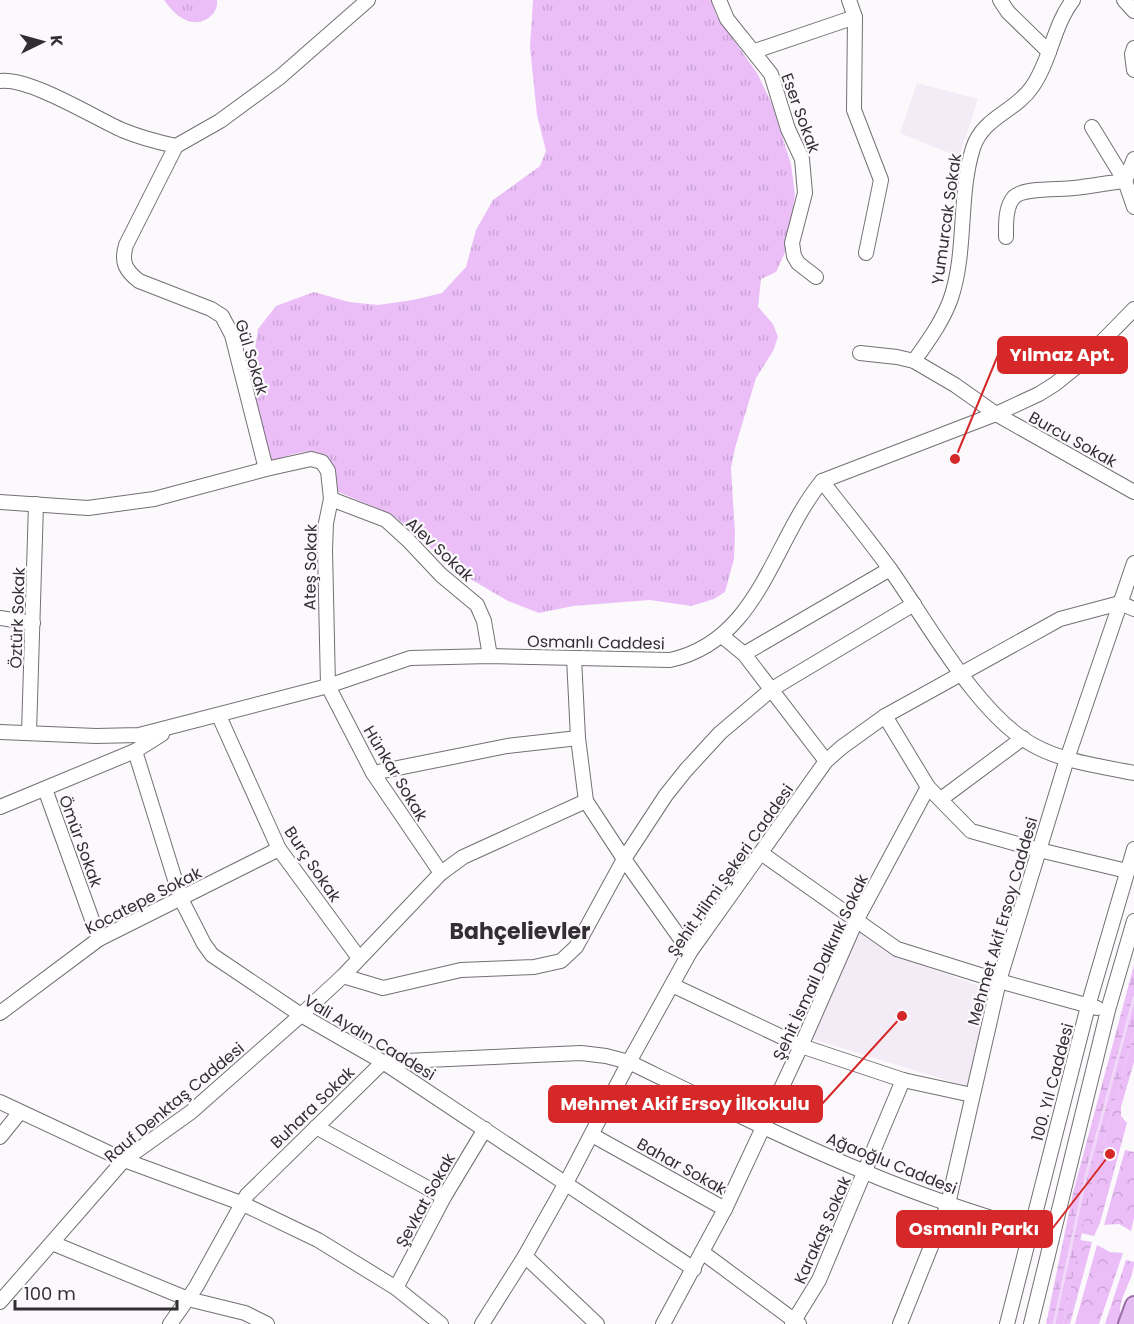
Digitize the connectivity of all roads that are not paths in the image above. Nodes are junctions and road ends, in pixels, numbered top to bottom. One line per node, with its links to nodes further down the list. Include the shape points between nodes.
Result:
1 (368, 0): 15 (street, via 280,77 220,121)
2 (719, 0): 10 (street, Eser Sokak, via 728,19)
3 (849, 0): 8 (street)
4 (1000, 0): 11 (street)
5 (1073, 0): 11 (street, Yumurcak Sokak, via 1055,31)
6 (1124, 0): 7 (street)
7 (1134, 10)
8 (855, 17): 10 (street); 20 (street, via 854,110 880,180)
9 (1134, 48): 12 (street)
10 (755, 51): 21 (street, Eser Sokak, via 771,74 802,159 805,192 794,237 794,256)
11 (1049, 52): 24 (street, Yumurcak Sokak, via 1032,88 978,134 972,150 951,298 941,321)
12 (1134, 70)
13 (0, 81): 15 (street, via 22,84 122,130)
14 (1092, 127): 17 (street)
15 (176, 146): 26 (street, Gül Sokak, via 126,245 124,265 139,281 222,316 232,335)
16 (1134, 159): 17 (street)
17 (1125, 180): 18 (street); 19 (street, via 1021,193 1009,208)
18 (1134, 207)
19 (1006, 237)
20 (866, 253)
21 (816, 277)
22 (1134, 309): 25 (street, via 1055,384)
23 (860, 353): 24 (street)
24 (914, 361): 25 (street)
25 (996, 414): 27 (street); 28 (street, Burcu Sokak)
26 (266, 469): 29 (street, Ateş Sokak, via 311,459 322,462 328,471); 31 (street, via 154,499 88,508)
27 (822, 481): 33 (street); 39 (street, Osmanlı Caddesi, via 759,589)
28 (1134, 492)
29 (331, 499): 41 (street, Alev Sokak, via 386,520 477,605); 44 (street, Ateş Sokak, via 325,550)
30 (0, 502): 31 (street)
31 (36, 504): 38 (street, Öztürk Sokak)
32 (1134, 563): 34 (street, Mehmet Akif Ersoy Caddesi)
33 (890, 569): 35 (street); 40 (street)
34 (1120, 603): 36 (street); 43 (street, Şehit Hilmi Şekeri Caddesi, via 1060,618); 54 (street, Mehmet Akif Ersoy Caddesi)
35 (914, 604): 43 (street); 45 (street)
36 (1134, 609)
37 (0, 618): 38 (street)
38 (33, 623): 50 (street, Öztürk Sokak)
39 (722, 636): 40 (street); 42 (street, Osmanlı Caddesi, via 695,653 670,660)
40 (744, 654): 45 (street)
41 (490, 656): 42 (street, Osmanlı Caddesi); 44 (street, Osmanlı Caddesi, via 410,658)
42 (574, 658): 51 (street)
43 (960, 673): 47 (street, Şehit Hilmi Şekeri Caddesi); 52 (street, via 1000,721)
44 (328, 686): 46 (street, Osmanlı Caddesi); 57 (street, Hünkar Sokak)
45 (772, 689): 55 (street); 67 (street, via 720,733 686,770)
46 (219, 716): 48 (street, Osmanlı Caddesi); 63 (street, Burç Sokak)
47 (885, 716): 55 (street, Şehit Hilmi Şekeri Caddesi); 58 (street)
48 (171, 728): 50 (street, Osmanlı Caddesi, via 122,736); 53 (street)
49 (0, 732): 50 (street, Osmanlı Caddesi)
50 (29, 733)
51 (578, 738): 57 (street, via 507,746); 61 (street)
52 (1023, 738): 54 (street); 60 (street)
53 (135, 751): 59 (street); 70 (street, Vali Aydın Caddesi)
54 (1067, 759): 56 (street); 65 (street, Mehmet Akif Ersoy Caddesi)
55 (826, 761): 66 (street, Şehit Hilmi Şekeri Caddesi)
56 (1134, 772)
57 (373, 773): 69 (street, Hünkar Sokak)
58 (928, 787): 60 (street); 71 (street, Şehit İsmail Dalkırık Sokak)
59 (45, 789): 62 (street); 73 (street, Ömür Sokak)
60 (940, 800): 65 (street, via 971,831)
61 (586, 801): 67 (street); 69 (street, Rauf Denktaş Caddesi, via 463,857)
62 (0, 807)
63 (279, 849): 70 (street, Kocatepe Sokak); 75 (street, Burç Sokak)
64 (1134, 849): 68 (street, 100. Yıl Caddesi)
65 (1039, 850): 68 (street); 77 (street, Mehmet Akif Ersoy Caddesi)
66 (760, 854): 71 (street); 74 (street, Şehit Hilmi Şekeri Caddesi)
67 (624, 859): 74 (street); 76 (street, via 576,947 561,961 534,967 461,970 383,988)
68 (1127, 871): 79 (street, 100. Yıl Caddesi)
69 (441, 873): 75 (street, Rauf Denktaş Caddesi)
70 (181, 900): 73 (street, Kocatepe Sokak); 82 (street, Vali Aydın Caddesi, via 212,955)
71 (856, 921): 77 (street, via 897,949); 83 (street, Şehit İsmail Dalkırık Sokak)
72 (1134, 921): 80 (street)
73 (99, 939): 81 (street, Kocatepe Sokak)
74 (690, 952): 78 (street, Şehit Hilmi Şekeri Caddesi)
75 (359, 958): 76 (street, Rauf Denktaş Caddesi)
76 (343, 976): 82 (street, Rauf Denktaş Caddesi)
77 (999, 981): 79 (street); 87 (street, Mehmet Akif Ersoy Caddesi)
78 (672, 985): 83 (street); 85 (street, Şehit Hilmi Şekeri Caddesi)
79 (1088, 1006): 80 (street); 102 (street, 100. Yıl Caddesi)
80 (1108, 1010): 103 (street)
81 (0, 1013)
82 (301, 1015): 84 (street, Vali Aydın Caddesi); 95 (street, Rauf Denktaş Caddesi, via 191,1112)
83 (801, 1046): 86 (street); 91 (street, Şehit İsmail Dalkırık Sokak)
84 (383, 1062): 85 (street, via 581,1053); 90 (street, Buhara Sokak); 92 (street, Vali Aydın Caddesi)
85 (629, 1062): 91 (street, Ağaoğlu Caddesi); 93 (street, Şehit Hilmi Şekeri Caddesi)
86 (903, 1080): 87 (street); 96 (street, Karakaş Sokak)
87 (972, 1095): 100 (street, Mehmet Akif Ersoy Caddesi)
88 (0, 1102): 89 (street)
89 (20, 1112): 94 (street); 95 (street)
90 (316, 1127): 98 (street); 99 (street, Buhara Sokak)
91 (763, 1127): 96 (street, Ağaoğlu Caddesi); 101 (street, Şehit İsmail Dalkırık Sokak)
92 (485, 1129): 97 (street, Vali Aydın Caddesi); 98 (street, Şevkat Sokak)
93 (592, 1135): 97 (street, Şehit Hilmi Şekeri Caddesi); 101 (street, Bahar Sokak)
94 (0, 1137)
95 (124, 1160): 99 (street); 104 (street, Rauf Denktaş Caddesi)
96 (865, 1172): 100 (street, Ağaoğlu Caddesi); 112 (street, Karakaş Sokak, via 819,1280)
97 (566, 1183): 106 (street, Şehit Hilmi Şekeri Caddesi); 107 (street, Vali Aydın Caddesi)
98 (444, 1197): 108 (street, Şevkat Sokak)
99 (241, 1203): 108 (street, via 339,1252); 109 (street, Buhara Sokak)
100 (948, 1204): 102 (street, Ağaoğlu Caddesi); 119 (street, Mehmet Akif Ersoy Caddesi)
101 (725, 1209): 105 (street, Şehit İsmail Dalkırık Sokak)
102 (1030, 1230): 103 (street, Ağaoğlu Caddesi); 120 (street, 100. Yıl Caddesi)
103 (1051, 1237): 121 (street)
104 (52, 1243): 109 (street); 110 (street, Rauf Denktaş Caddesi)
105 (702, 1252): 107 (street, Şehit İsmail Dalkırık Sokak); 112 (street)
106 (525, 1256): 116 (street, Şehit Hilmi Şekeri Caddesi); 117 (street)
107 (693, 1269): 118 (street, Şehit İsmail Dalkırık Sokak)
108 (396, 1288): 115 (street)
109 (188, 1299): 113 (street, Buhara Sokak); 114 (street, via 245,1313)
110 (0, 1302)
111 (1134, 1305): 122 (main road)
112 (796, 1323)
113 (170, 1324)
114 (267, 1324)
115 (441, 1324)
116 (482, 1324)
117 (597, 1324)
118 (663, 1324)
119 (900, 1324)
120 (1007, 1324)
121 (1031, 1324)
122 (1127, 1324)

